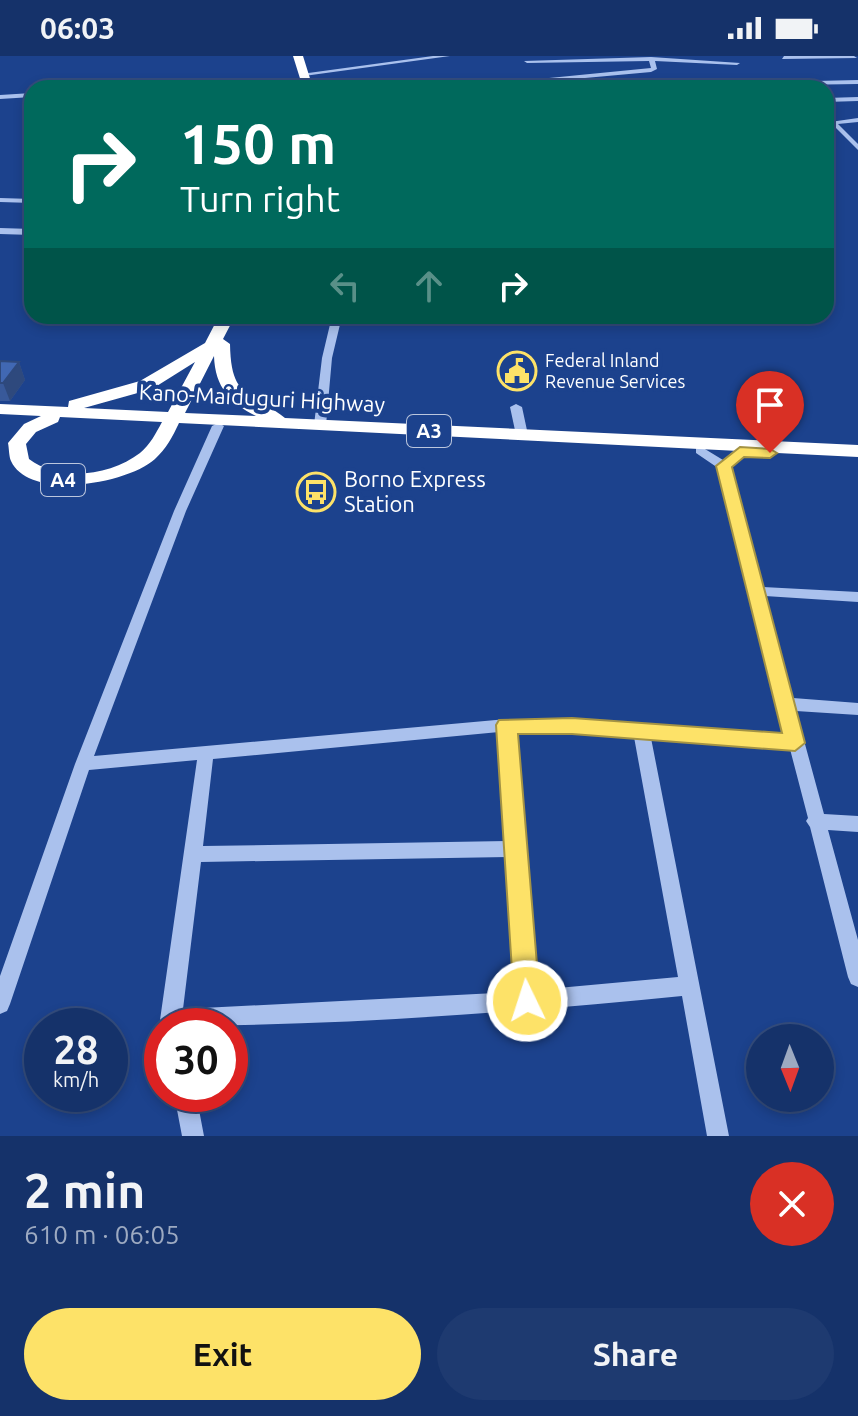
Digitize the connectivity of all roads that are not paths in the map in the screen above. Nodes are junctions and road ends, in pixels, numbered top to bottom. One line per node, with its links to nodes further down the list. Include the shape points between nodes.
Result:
1 (298, 56): 13 (highway)
2 (447, 56): 14 (street)
3 (730, 56): 9 (street)
4 (783, 57): 8 (street, via 792,66)
5 (679, 58): 7 (street); 9 (street); 16 (street)
6 (524, 59): 7 (street); 11 (street)
7 (651, 59): 15 (street, via 651,70)
8 (856, 60)
9 (737, 63): 17 (street)
10 (585, 68): 11 (street)
11 (535, 70): 15 (street)
12 (798, 75): 18 (street)
13 (306, 80)
14 (312, 80)
15 (541, 80)
16 (694, 80)
17 (749, 80)
18 (802, 80)
19 (834, 82): 20 (street)
20 (858, 82)
21 (24, 96): 22 (street)
22 (0, 97)
23 (858, 99): 24 (street)
24 (834, 100)
25 (858, 120): 26 (street)
26 (834, 122)
27 (834, 123): 28 (street)
28 (858, 148)
29 (0, 200): 30 (street)
30 (24, 201)
31 (0, 231): 32 (street)
32 (24, 232)
33 (224, 324): 36 (highway, A4)
34 (233, 324): 36 (highway, A4)
35 (335, 324): 42 (street)
36 (217, 344): 39 (highway, via 146,385); 41 (highway, via 230,392); 45 (highway, A4)
37 (516, 407): 44 (street)
38 (0, 409): 39 (highway, Kano-Maiduguri Highway / A3)
39 (47, 415): 40 (highway, Kano-Maiduguri Highway / A3); 41 (highway, Kano-Maiduguri Highway / A3); 43 (highway, Kano-Maiduguri Highway / A3); 45 (highway, A4, via 23,433 15,450 24,466 45,477 88,480 113,474)
40 (0, 416)
41 (285, 423): 42 (highway, Kano-Maiduguri Highway / A3)
42 (320, 425): 44 (highway, Kano-Maiduguri Highway / A3)
43 (218, 426): 47 (highway, Kano-Maiduguri Highway / A3); 60 (street)
44 (522, 435): 48 (highway, Kano-Maiduguri Highway / A3)
45 (167, 441): 46 (highway, A4, via 162,455 142,470 74,488 26,479 8,464)
46 (0, 443)
47 (700, 450): 49 (highway, Kano-Maiduguri Highway / A3); 51 (street)
48 (858, 451)
49 (740, 452): 50 (highway, Kano-Maiduguri Highway / A3); 51 (street)
50 (858, 458)
51 (724, 466): 52 (street)
52 (755, 591): 53 (street); 54 (street)
53 (858, 597)
54 (785, 704): 55 (street); 58 (street)
55 (858, 709)
56 (507, 725): 57 (street); 59 (street); 63 (street)
57 (641, 730): 58 (street); 66 (street)
58 (795, 743): 61 (street)
59 (206, 753): 60 (street); 64 (street)
60 (83, 764): 68 (street)
61 (815, 821): 62 (street); 65 (street)
62 (858, 824)
63 (516, 849): 64 (street); 67 (street)
64 (192, 854): 69 (street)
65 (858, 977)
66 (687, 986): 67 (street); 73 (street)
67 (527, 1001): 70 (street)
68 (0, 1004)
69 (173, 1008)
70 (248, 1018)
71 (188, 1112): 72 (street)
72 (193, 1136)
73 (718, 1136)

